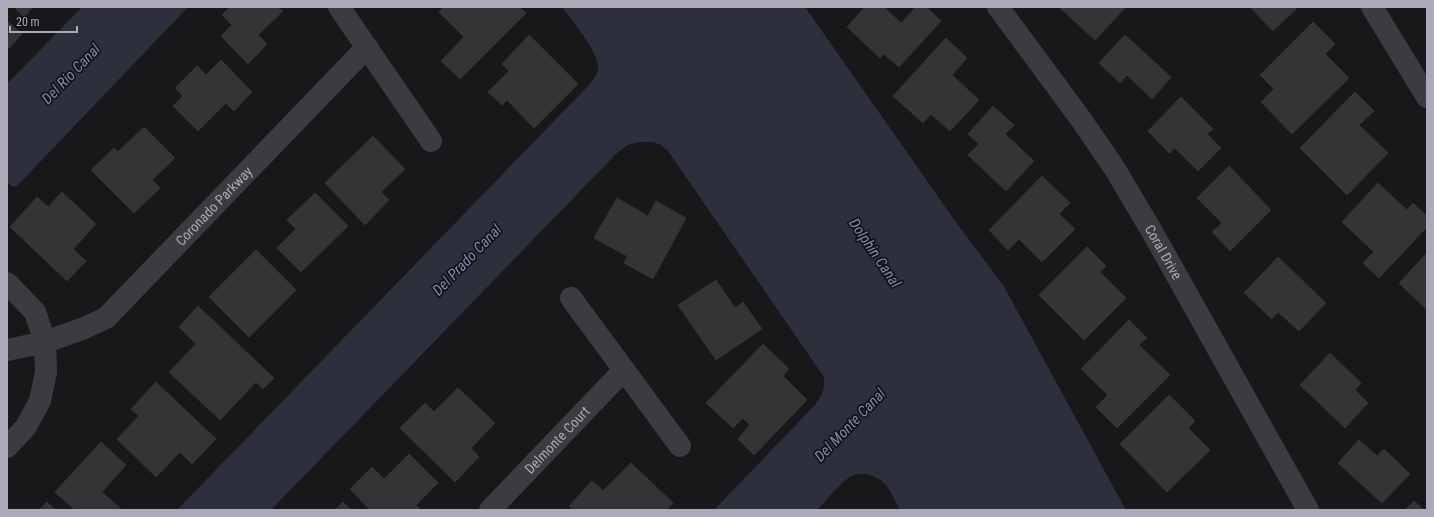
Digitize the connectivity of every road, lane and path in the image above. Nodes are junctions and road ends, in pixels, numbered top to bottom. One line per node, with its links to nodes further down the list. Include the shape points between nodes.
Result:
1 (339, 7): 4 (street)
2 (998, 7): 15 (street, Coral Drive, via 1115,169)
3 (1372, 7): 5 (street)
4 (367, 46): 6 (street); 9 (street, Coronado Parkway, via 106,318)
5 (1427, 97)
6 (431, 141)
7 (7, 283): 9 (street, via 35,312)
8 (571, 298): 11 (street)
9 (45, 342): 10 (street, Coronado Parkway); 13 (street, via 46,372 40,401 26,428)
10 (7, 350)
11 (624, 370): 12 (street); 14 (street, Delmonte Court)
12 (680, 446)
13 (7, 447)
14 (490, 510)
15 (1308, 510)

